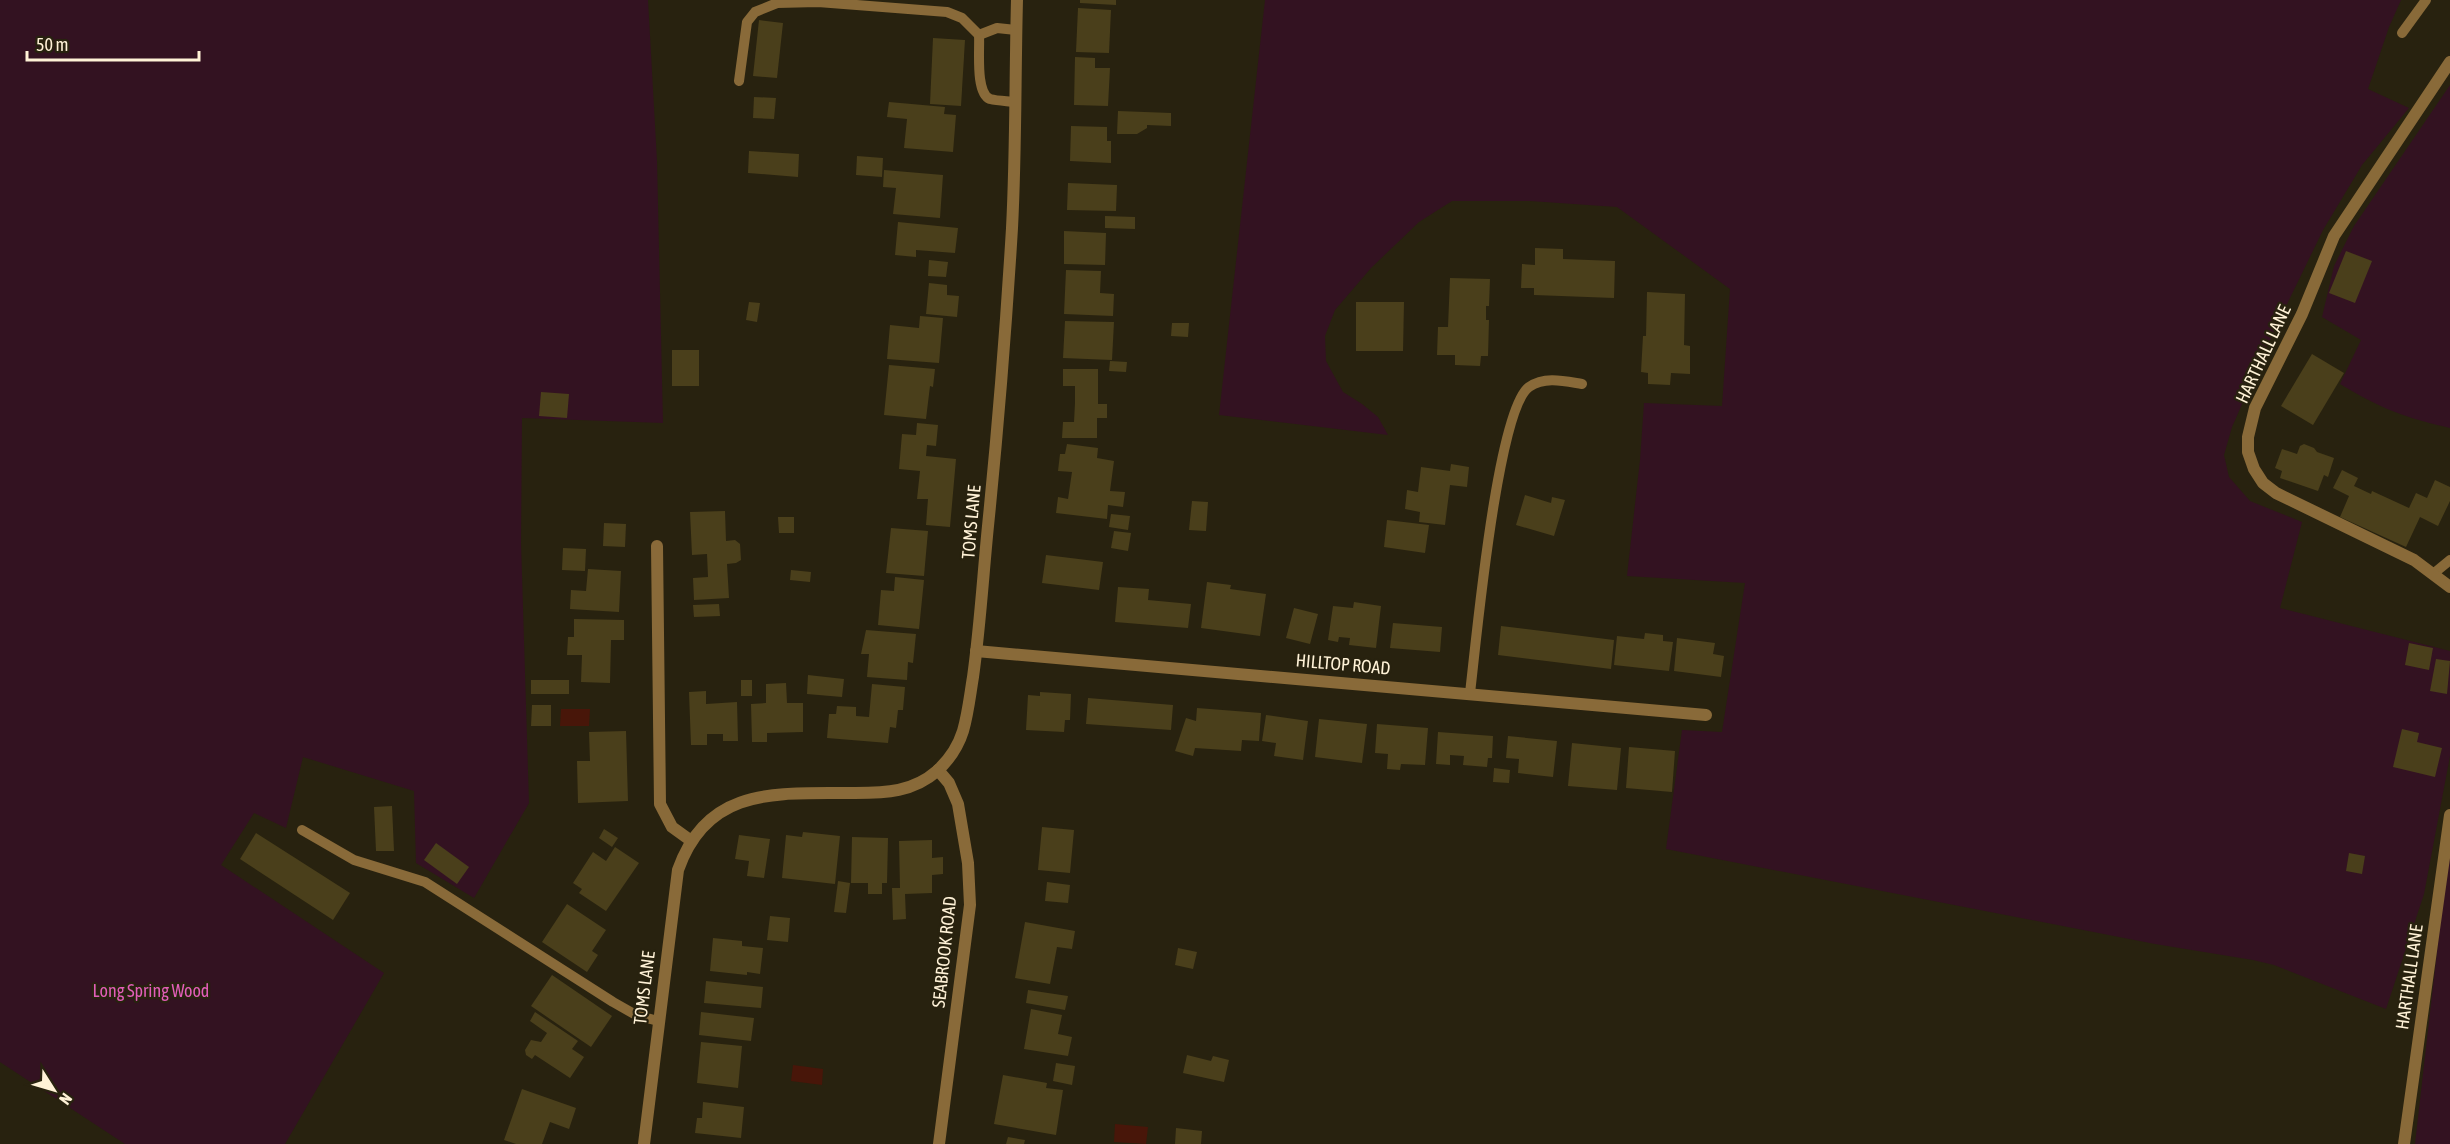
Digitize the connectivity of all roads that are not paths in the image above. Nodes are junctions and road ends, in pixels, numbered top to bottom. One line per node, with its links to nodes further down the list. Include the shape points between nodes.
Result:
1 (1017, 0): 3 (street, TOMS LANE)
2 (2426, 0): 4 (lane)
3 (1016, 30): 5 (lane, via 997,28); 8 (street, TOMS LANE)
4 (2402, 33)
5 (979, 35): 7 (lane, via 962,18 947,12 818,2 777,3 755,12 747,22); 8 (lane, via 980,84 984,93 988,98)
6 (2450, 62): 12 (street, HARTHALL LANE, via 2334,236 2302,314 2255,408 2248,437 2254,469 2276,494 2414,560)
7 (739, 81)
8 (1015, 102): 14 (street, TOMS LANE, via 1011,237)
9 (1582, 384): 15 (lane, via 1553,380 1527,388 1506,438)
10 (657, 546): 20 (street, via 660,804 672,827)
11 (2450, 560): 12 (lane)
12 (2433, 574): 13 (street, HARTHALL LANE)
13 (2450, 587)
14 (976, 651): 15 (street, HILLTOP ROAD); 17 (street, TOMS LANE, via 963,731 957,746)
15 (1470, 693): 16 (street, HILLTOP ROAD)
16 (1706, 715)
17 (938, 770): 20 (street, TOMS LANE, via 917,785 886,793 794,794 741,801 704,824); 23 (street, SEABROOK ROAD, via 958,804 970,905)
18 (2450, 815): 24 (street, HARTHALL LANE)
19 (302, 830): 21 (lane, via 354,860 425,882 613,1002 636,1015)
20 (690, 840): 21 (street, TOMS LANE, via 678,870)
21 (658, 1021): 22 (street, TOMS LANE)
22 (644, 1144)
23 (939, 1144)
24 (2404, 1144)

